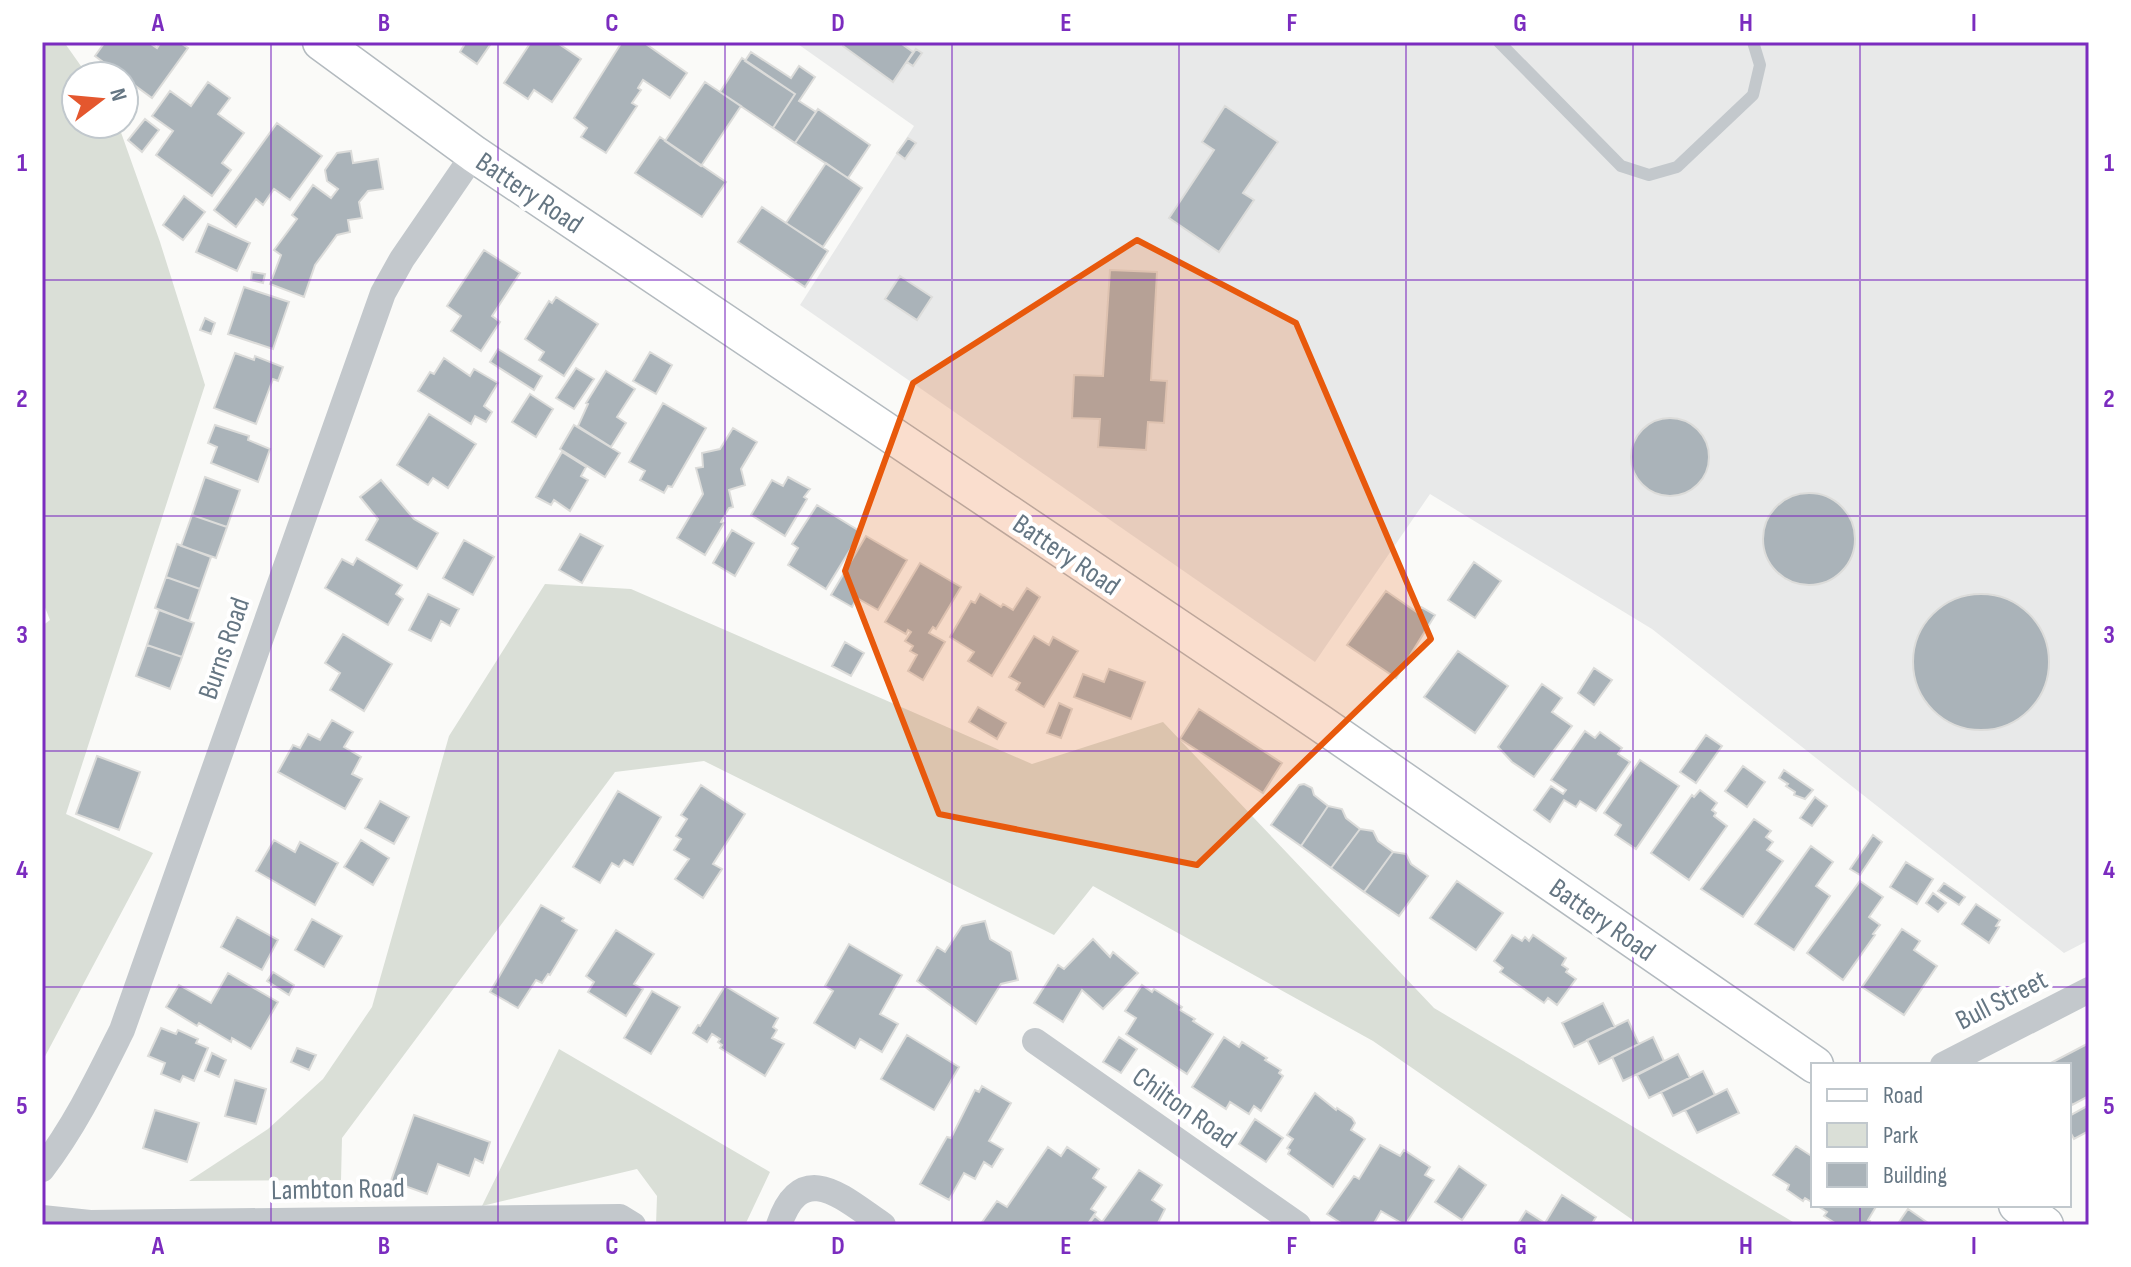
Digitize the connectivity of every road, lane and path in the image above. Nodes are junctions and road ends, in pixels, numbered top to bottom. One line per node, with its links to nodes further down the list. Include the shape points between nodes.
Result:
1 (321, 42): 4 (street, Battery Road)
2 (1499, 42): 3 (lane, via 1621,166 1649,175 1677,167 1753,95 1760,65)
3 (1753, 42)
4 (474, 154): 7 (street, Battery Road, via 1320,723); 9 (street, Burns Road, via 383,293 122,1030 91,1092)
5 (2089, 990): 8 (street, Bull Street)
6 (1035, 1041): 15 (street, Chilton Road)
7 (1812, 1063)
8 (1947, 1063)
9 (42, 1169)
10 (2020, 1207): 16 (street)
11 (42, 1218): 12 (street, Lambton Road, via 90,1223 620,1217)
12 (633, 1225)
13 (779, 1225): 14 (street, via 795,1195 812,1187 828,1188)
14 (883, 1225)
15 (1298, 1225)
16 (2045, 1225)

